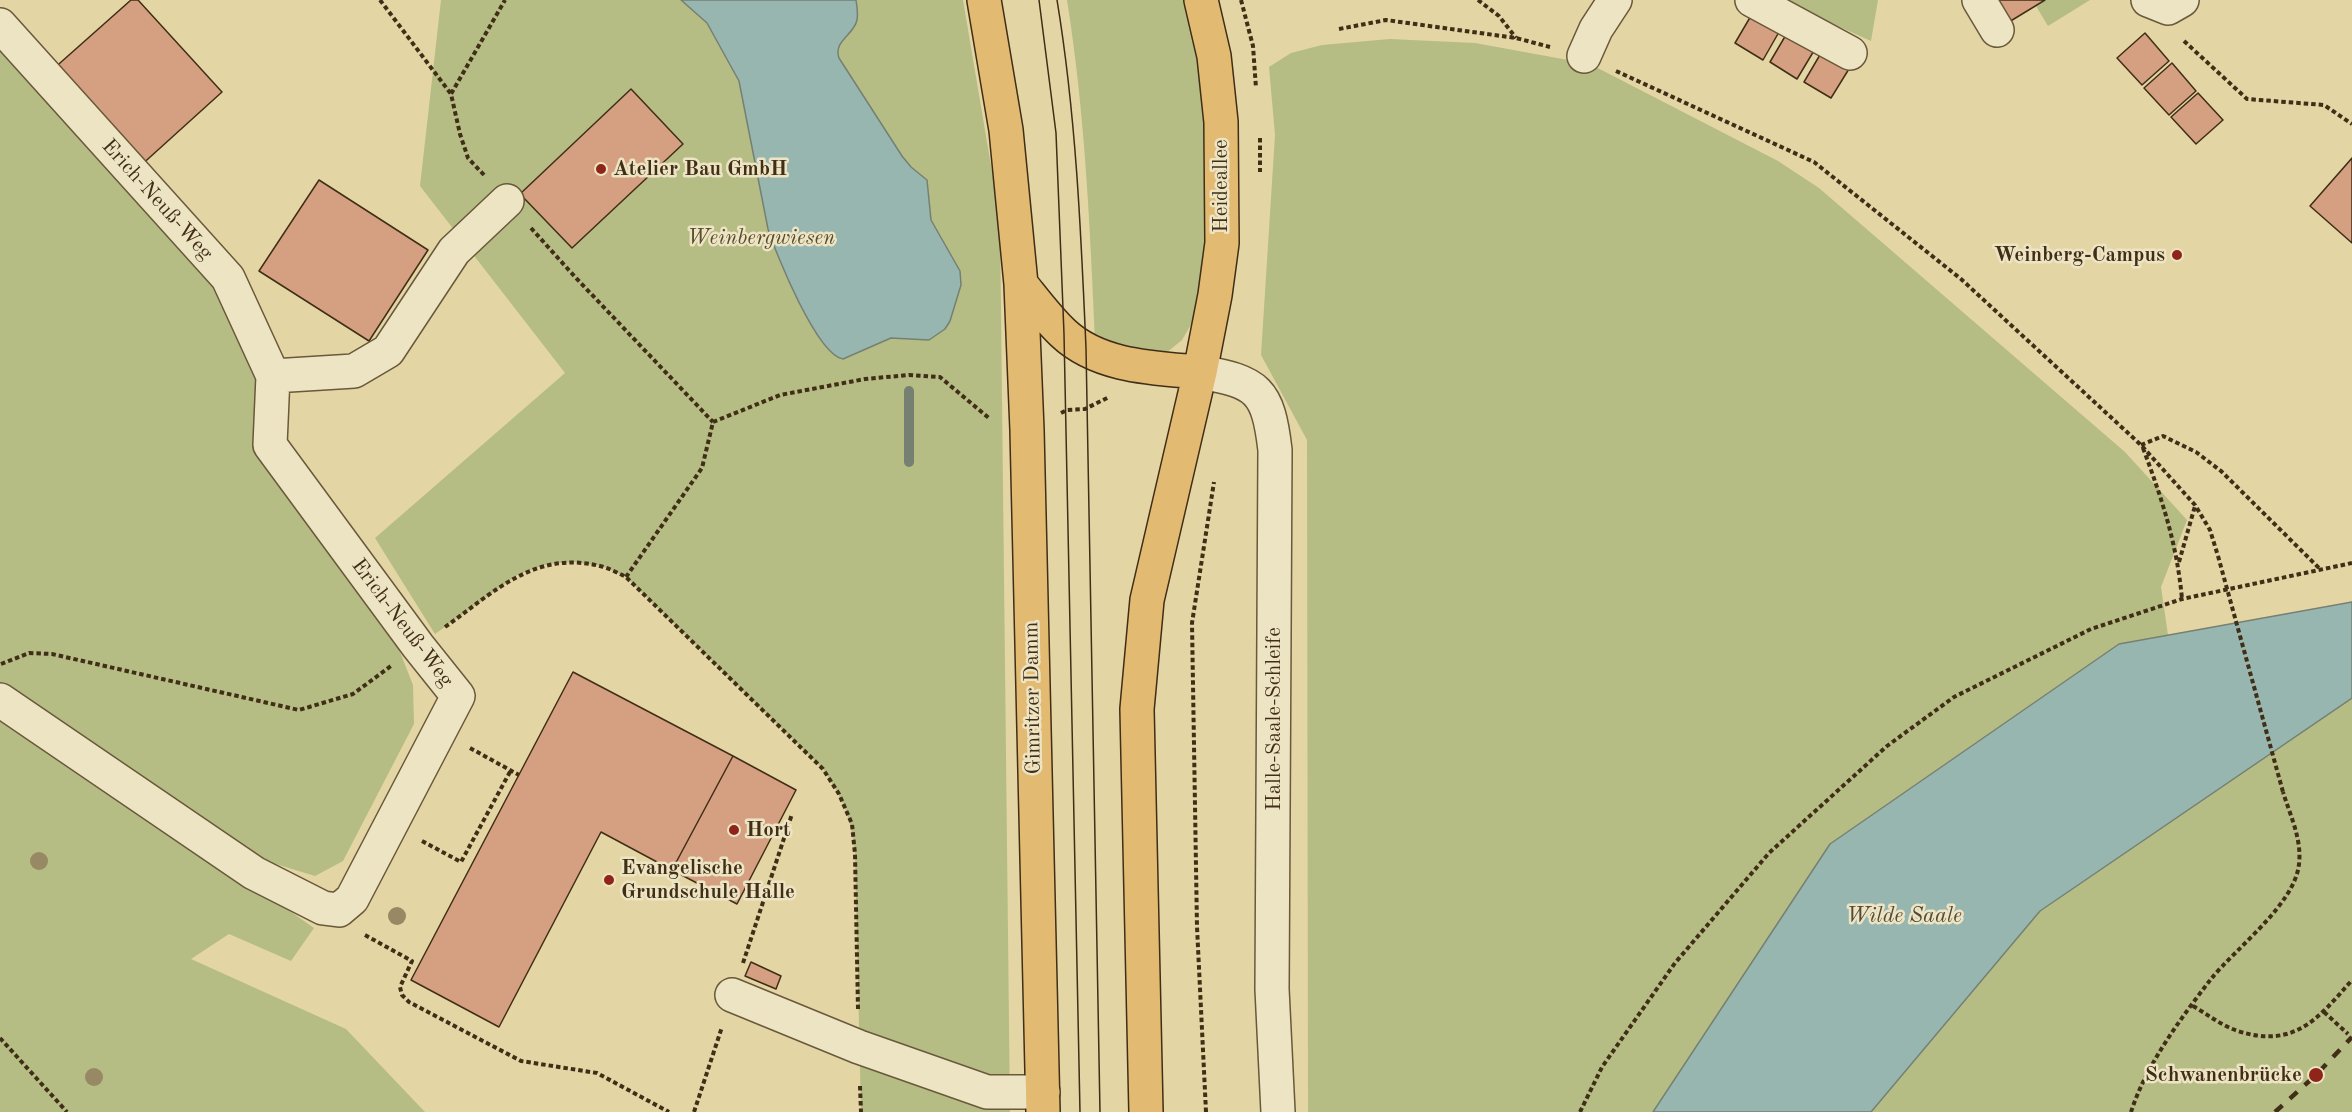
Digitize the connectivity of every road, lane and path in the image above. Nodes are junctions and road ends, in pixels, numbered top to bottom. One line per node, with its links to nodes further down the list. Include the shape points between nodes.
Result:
1 (380, 0): 18 (path)
2 (505, 0): 18 (path)
3 (984, 0): 21 (main road, via 1006,130)
4 (1201, 0): 22 (main road, Heideallee, via 1214,56 1221,122 1222,243)
5 (1241, 0): 15 (path)
6 (1478, 0): 14 (path, via 1499,16)
7 (1615, 0): 17 (street)
8 (1752, 0): 16 (street)
9 (1979, 0): 13 (street)
10 (2166, 3): 19 (path, via 2165,22 2247,99 2324,105)
11 (0, 24): 24 (street, Erich-Neuß-Weg, via 228,278)
12 (1339, 29): 14 (path, via 1386,20)
13 (1997, 30)
14 (1516, 38): 17 (path)
15 (1253, 46)
16 (1850, 53)
17 (1584, 56): 28 (path, via 1814,162 1961,279)
18 (451, 94): 20 (path, via 468,159)
19 (2352, 124)
20 (507, 201): 24 (street, via 454,251 388,351 354,371); 27 (path)
21 (1021, 284): 22 (main road, via 1064,334 1086,348 1149,368); 51 (main road, Gimritzer Damm)
22 (1200, 372): 55 (main road, via 1155,558 1141,652 1137,709); 57 (street, Halle-Saale-Schleife, via 1233,378 1254,390 1267,405 1272,421 1272,989)
23 (909, 375): 27 (path, via 780,395)
24 (273, 376): 36 (street, Erich-Neuß-Weg, via 270,445)
25 (1085, 409): 26 (path)
26 (1067, 410)
27 (713, 422): 34 (path, via 702,468)
28 (2141, 445): 30 (path); 31 (path, via 2166,510); 33 (path, via 2163,436 2196,452 2221,471)
29 (1215, 478): 56 (path, via 1192,623 1197,927)
30 (2195, 505): 31 (path); 46 (path, bridge, via 2210,530 2218,556 2298,838 2299,864 2294,883 2282,902 2212,979)
31 (2179, 563): 35 (path)
32 (2352, 563): 33 (path)
33 (2321, 571): 35 (path)
34 (626, 577): 36 (path, via 602,566 548,564 519,574); 50 (path, via 823,769 839,794 852,824 855,854)
35 (2182, 599): 58 (path, via 2091,629 1986,681 1954,697 1887,746 1769,853 1675,963 1602,1067)
36 (418, 646): 37 (path, via 353,694 299,710 52,654 29,653); 42 (street, Erich-Neuß-Weg, via 458,696)
37 (0, 664)
38 (0, 700): 43 (street, via 254,873 323,908)
39 (485, 756): 40 (path)
40 (511, 770): 41 (path); 42 (path, via 461,862)
41 (519, 775)
42 (390, 824): 43 (street, Erich-Neuß-Weg, via 352,899)
43 (339, 910): 53 (path, via 364,935 412,961 400,987 410,1002 521,1061 597,1073)
44 (2352, 980): 47 (path)
45 (732, 995): 50 (street)
46 (2193, 1006): 47 (path, via 2236,1030 2281,1037 2298,1031); 59 (path, via 2151,1066)
47 (2324, 1012): 48 (path)
48 (2348, 1034)
49 (0, 1038): 52 (path)
50 (859, 1047): 51 (street, via 987,1092); 54 (path)
51 (1043, 1102)
52 (67, 1112)
53 (669, 1112)
54 (861, 1112)
55 (1146, 1112)
56 (1206, 1112)
57 (1278, 1112)
58 (1580, 1112)
59 (2131, 1112)

